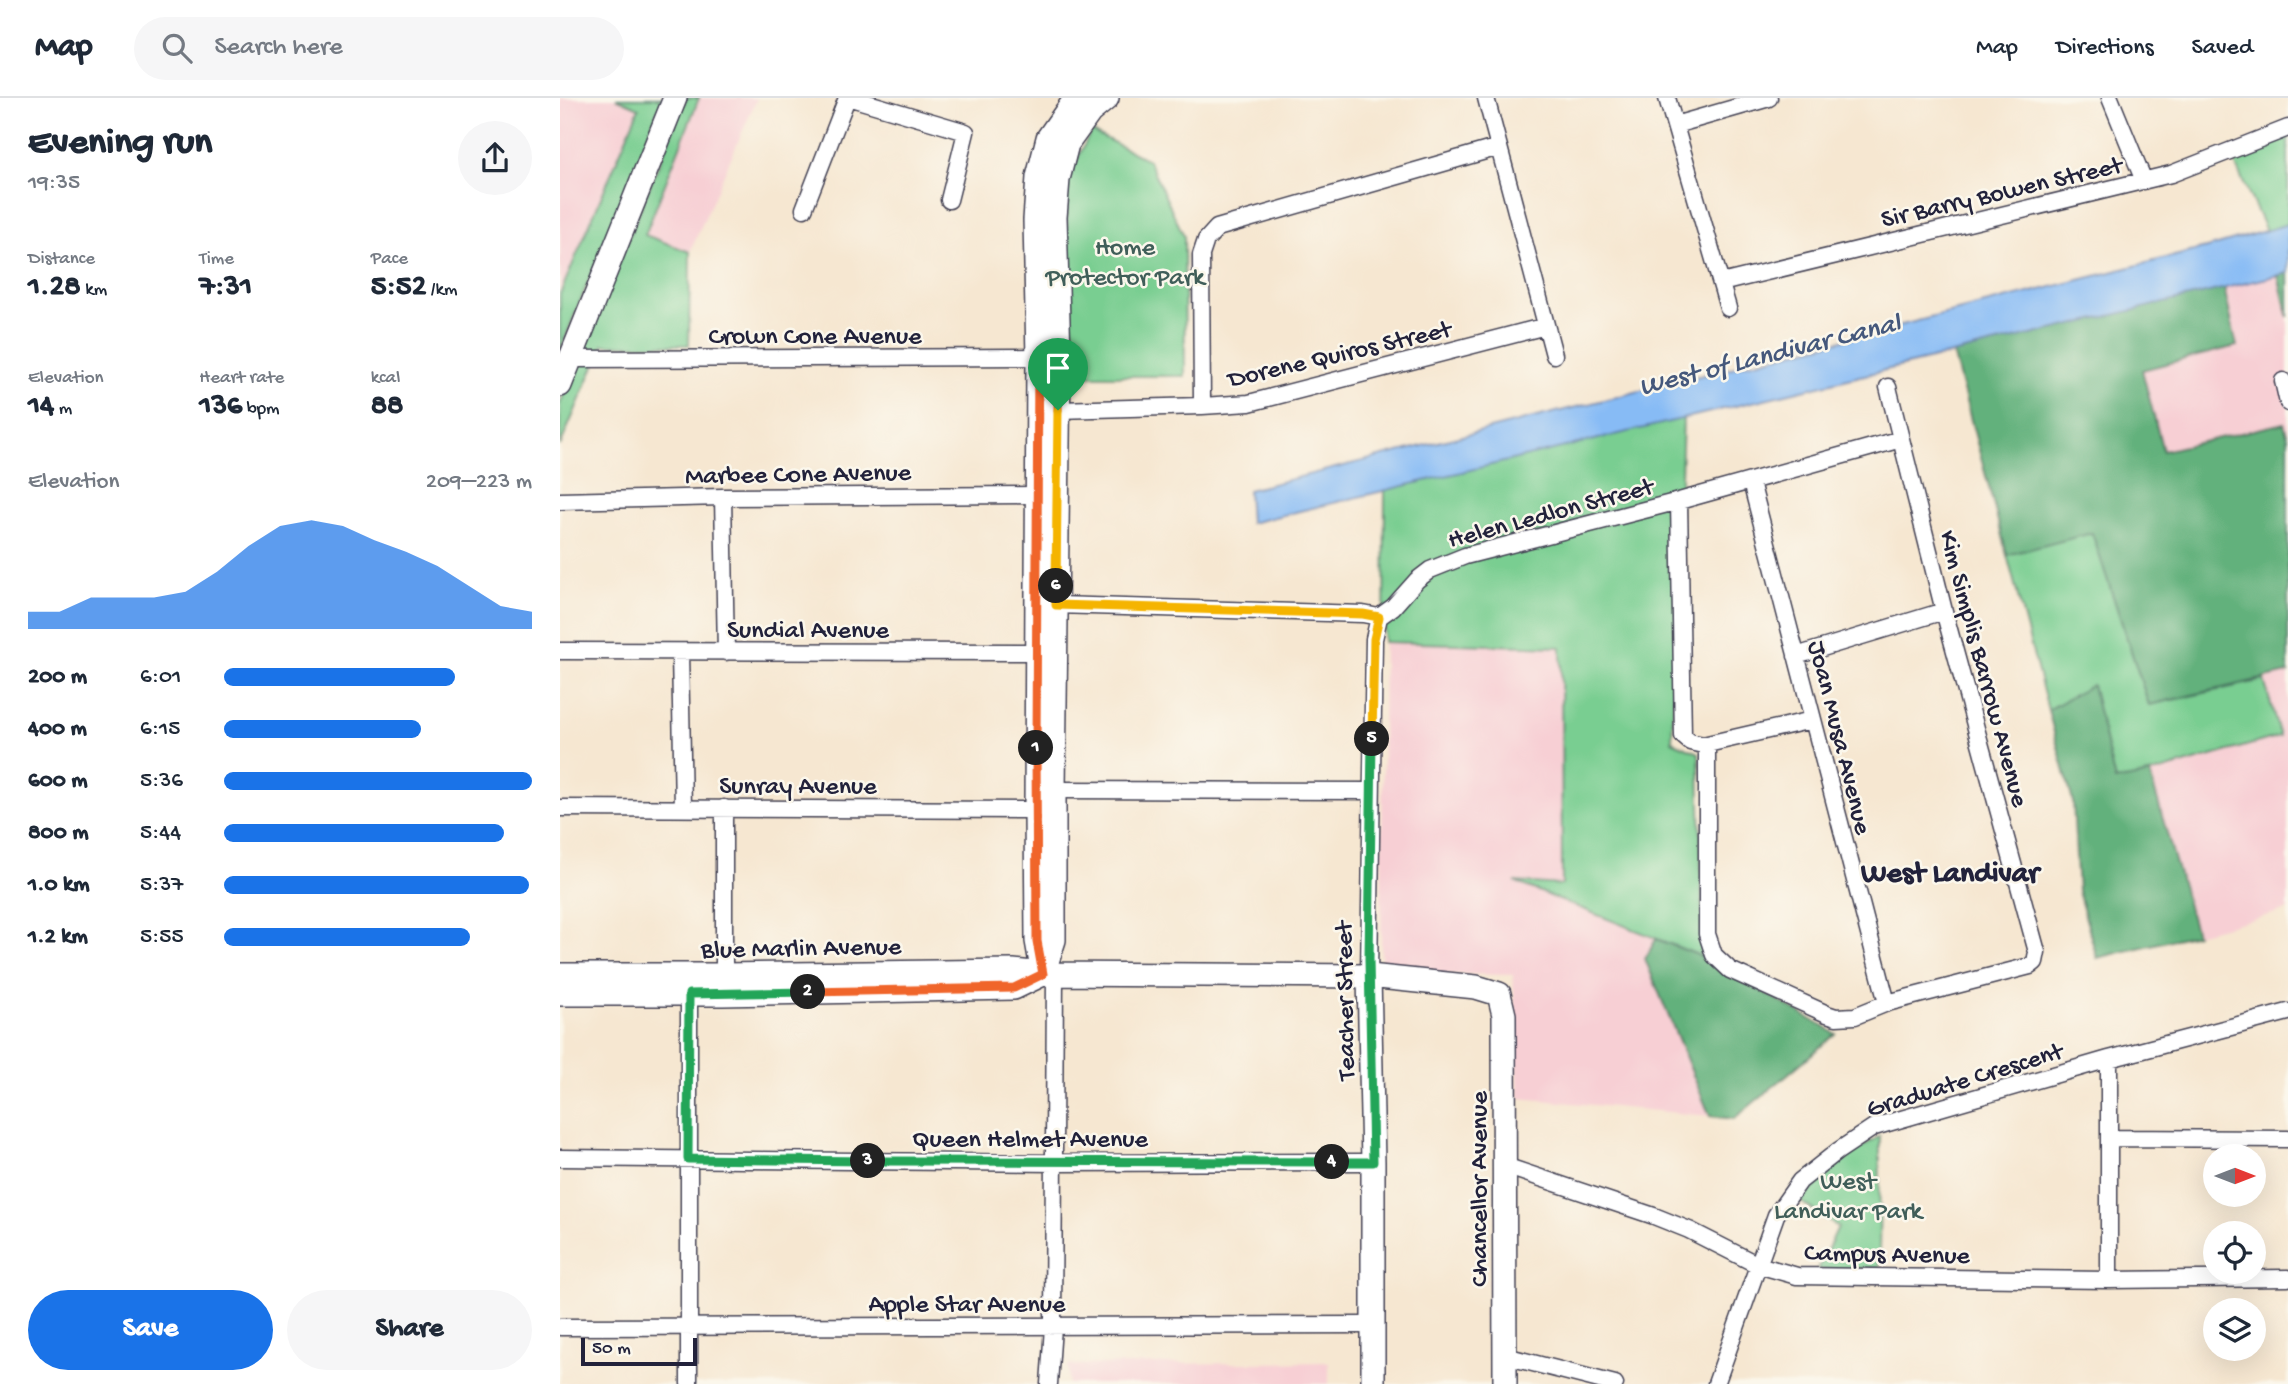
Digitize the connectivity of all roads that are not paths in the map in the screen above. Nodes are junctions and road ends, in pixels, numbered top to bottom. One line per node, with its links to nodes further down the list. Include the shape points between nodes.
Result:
1 (675, 98): 20 (street)
2 (849, 98): 13 (street, via 966,132); 14 (street)
3 (1076, 98): 19 (street, via 1048,138 1038,177 1035,220)
4 (1107, 98): 19 (street, via 1090,112 1067,144 1058,179)
5 (1486, 98): 11 (street)
6 (1667, 98): 9 (street)
7 (1769, 98): 9 (street)
8 (2110, 98): 12 (street)
9 (1675, 125): 15 (street)
10 (2288, 128): 12 (street, Sir Barry Bowen Street)
11 (1499, 147): 17 (street); 25 (street, via 1217,228 1201,255)
12 (2144, 181): 15 (street, Sir Barry Bowen Street)
13 (948, 200)
14 (804, 209)
15 (1721, 283): 16 (street)
16 (1728, 308)
17 (1546, 326): 18 (street); 25 (street, Dorene Quiros Street, via 1272,398)
18 (1554, 355)
19 (1048, 357): 20 (street, Crown Cone Avenue); 26 (street); 29 (street)
20 (572, 359): 22 (street)
21 (2283, 381): 24 (street)
22 (560, 385)
23 (1888, 387): 27 (street, Kim Simplis Barrow Avenue)
24 (2288, 403)
25 (1202, 406): 26 (street, Dorene Quiros Street)
26 (1058, 410): 33 (street)
27 (1901, 439): 28 (street, Helen Ledlon Street); 34 (street, Kim Simplis Barrow Avenue)
28 (1751, 482): 32 (street, Helen Ledlon Street); 40 (street, Joan Musa Avenue)
29 (1036, 495): 30 (street, Marbee Cone Avenue); 39 (street)
30 (723, 497): 31 (street, Marbee Cone Avenue); 38 (street)
31 (560, 502)
32 (1679, 502): 35 (street, Helen Ledlon Street, via 1446,563 1417,580); 42 (street, via 1683,736 1694,744)
33 (1056, 605): 35 (street); 39 (street)
34 (1944, 611): 40 (street); 57 (street, Kim Simplis Barrow Avenue, via 2037,953 2030,966)
35 (1379, 617): 44 (street, Teacher Street, via 1374,639)
36 (560, 651): 37 (street, Sundial Avenue)
37 (680, 652): 38 (street, Sundial Avenue); 46 (street)
38 (726, 652): 39 (street, Sundial Avenue)
39 (1045, 652): 43 (street); 48 (street)
40 (1796, 656): 41 (street, Joan Musa Avenue)
41 (1812, 720): 42 (street); 57 (street, Joan Musa Avenue)
42 (1707, 744): 57 (street, via 1707,934 1714,955 1730,970 1827,1014 1855,1016)
43 (1054, 790): 44 (street); 49 (street)
44 (1371, 791): 52 (street, Teacher Street)
45 (560, 808): 46 (street, Sunray Avenue)
46 (683, 808): 47 (street, Sunray Avenue)
47 (724, 808): 48 (street, Sunray Avenue); 53 (street)
48 (1036, 810): 49 (street)
49 (1046, 940): 50 (street)
50 (1049, 974): 52 (street, Blue Marlin Avenue); 53 (street, Blue Marlin Avenue, via 1013,971); 65 (street)
51 (560, 975): 53 (street, Blue Marlin Avenue)
52 (1369, 976): 56 (street, Blue Marlin Avenue, via 1476,987); 64 (street, Teacher Street)
53 (724, 985): 55 (street, Blue Marlin Avenue)
54 (560, 994): 55 (street, Blue Marlin Avenue)
55 (689, 994): 63 (street)
56 (1499, 994): 66 (street, Chancellor Avenue, via 1504,1015)
57 (1887, 1003)
58 (2288, 1012): 59 (street, Graduate Crescent)
59 (2109, 1059): 60 (street); 67 (street, Graduate Crescent, via 1874,1127 1801,1181 1776,1215)
60 (2109, 1138): 61 (street); 69 (street)
61 (2288, 1139)
62 (560, 1158): 63 (street, Queen Helmet Avenue)
63 (688, 1159): 65 (street, Queen Helmet Avenue); 72 (street)
64 (1373, 1162): 65 (street, Queen Helmet Avenue); 70 (street, Teacher Street)
65 (1055, 1163): 73 (street)
66 (1505, 1166): 67 (street, Campus Avenue, via 1654,1216); 74 (street, Chancellor Avenue)
67 (1758, 1265): 69 (street, Campus Avenue, via 1797,1276); 80 (street, Graduate Crescent)
68 (2288, 1278): 69 (street, Campus Avenue)
69 (2109, 1280)
70 (1374, 1325): 73 (street, Apple Star Avenue); 77 (street, Teacher Street)
71 (560, 1326): 72 (street, Apple Star Avenue)
72 (690, 1327): 73 (street, Apple Star Avenue); 75 (street)
73 (1053, 1327): 76 (street)
74 (1505, 1356): 78 (street, Chancellor Avenue); 79 (street)
75 (689, 1384)
76 (1049, 1384)
77 (1373, 1384)
78 (1505, 1384)
79 (1615, 1384)
80 (1716, 1384)

